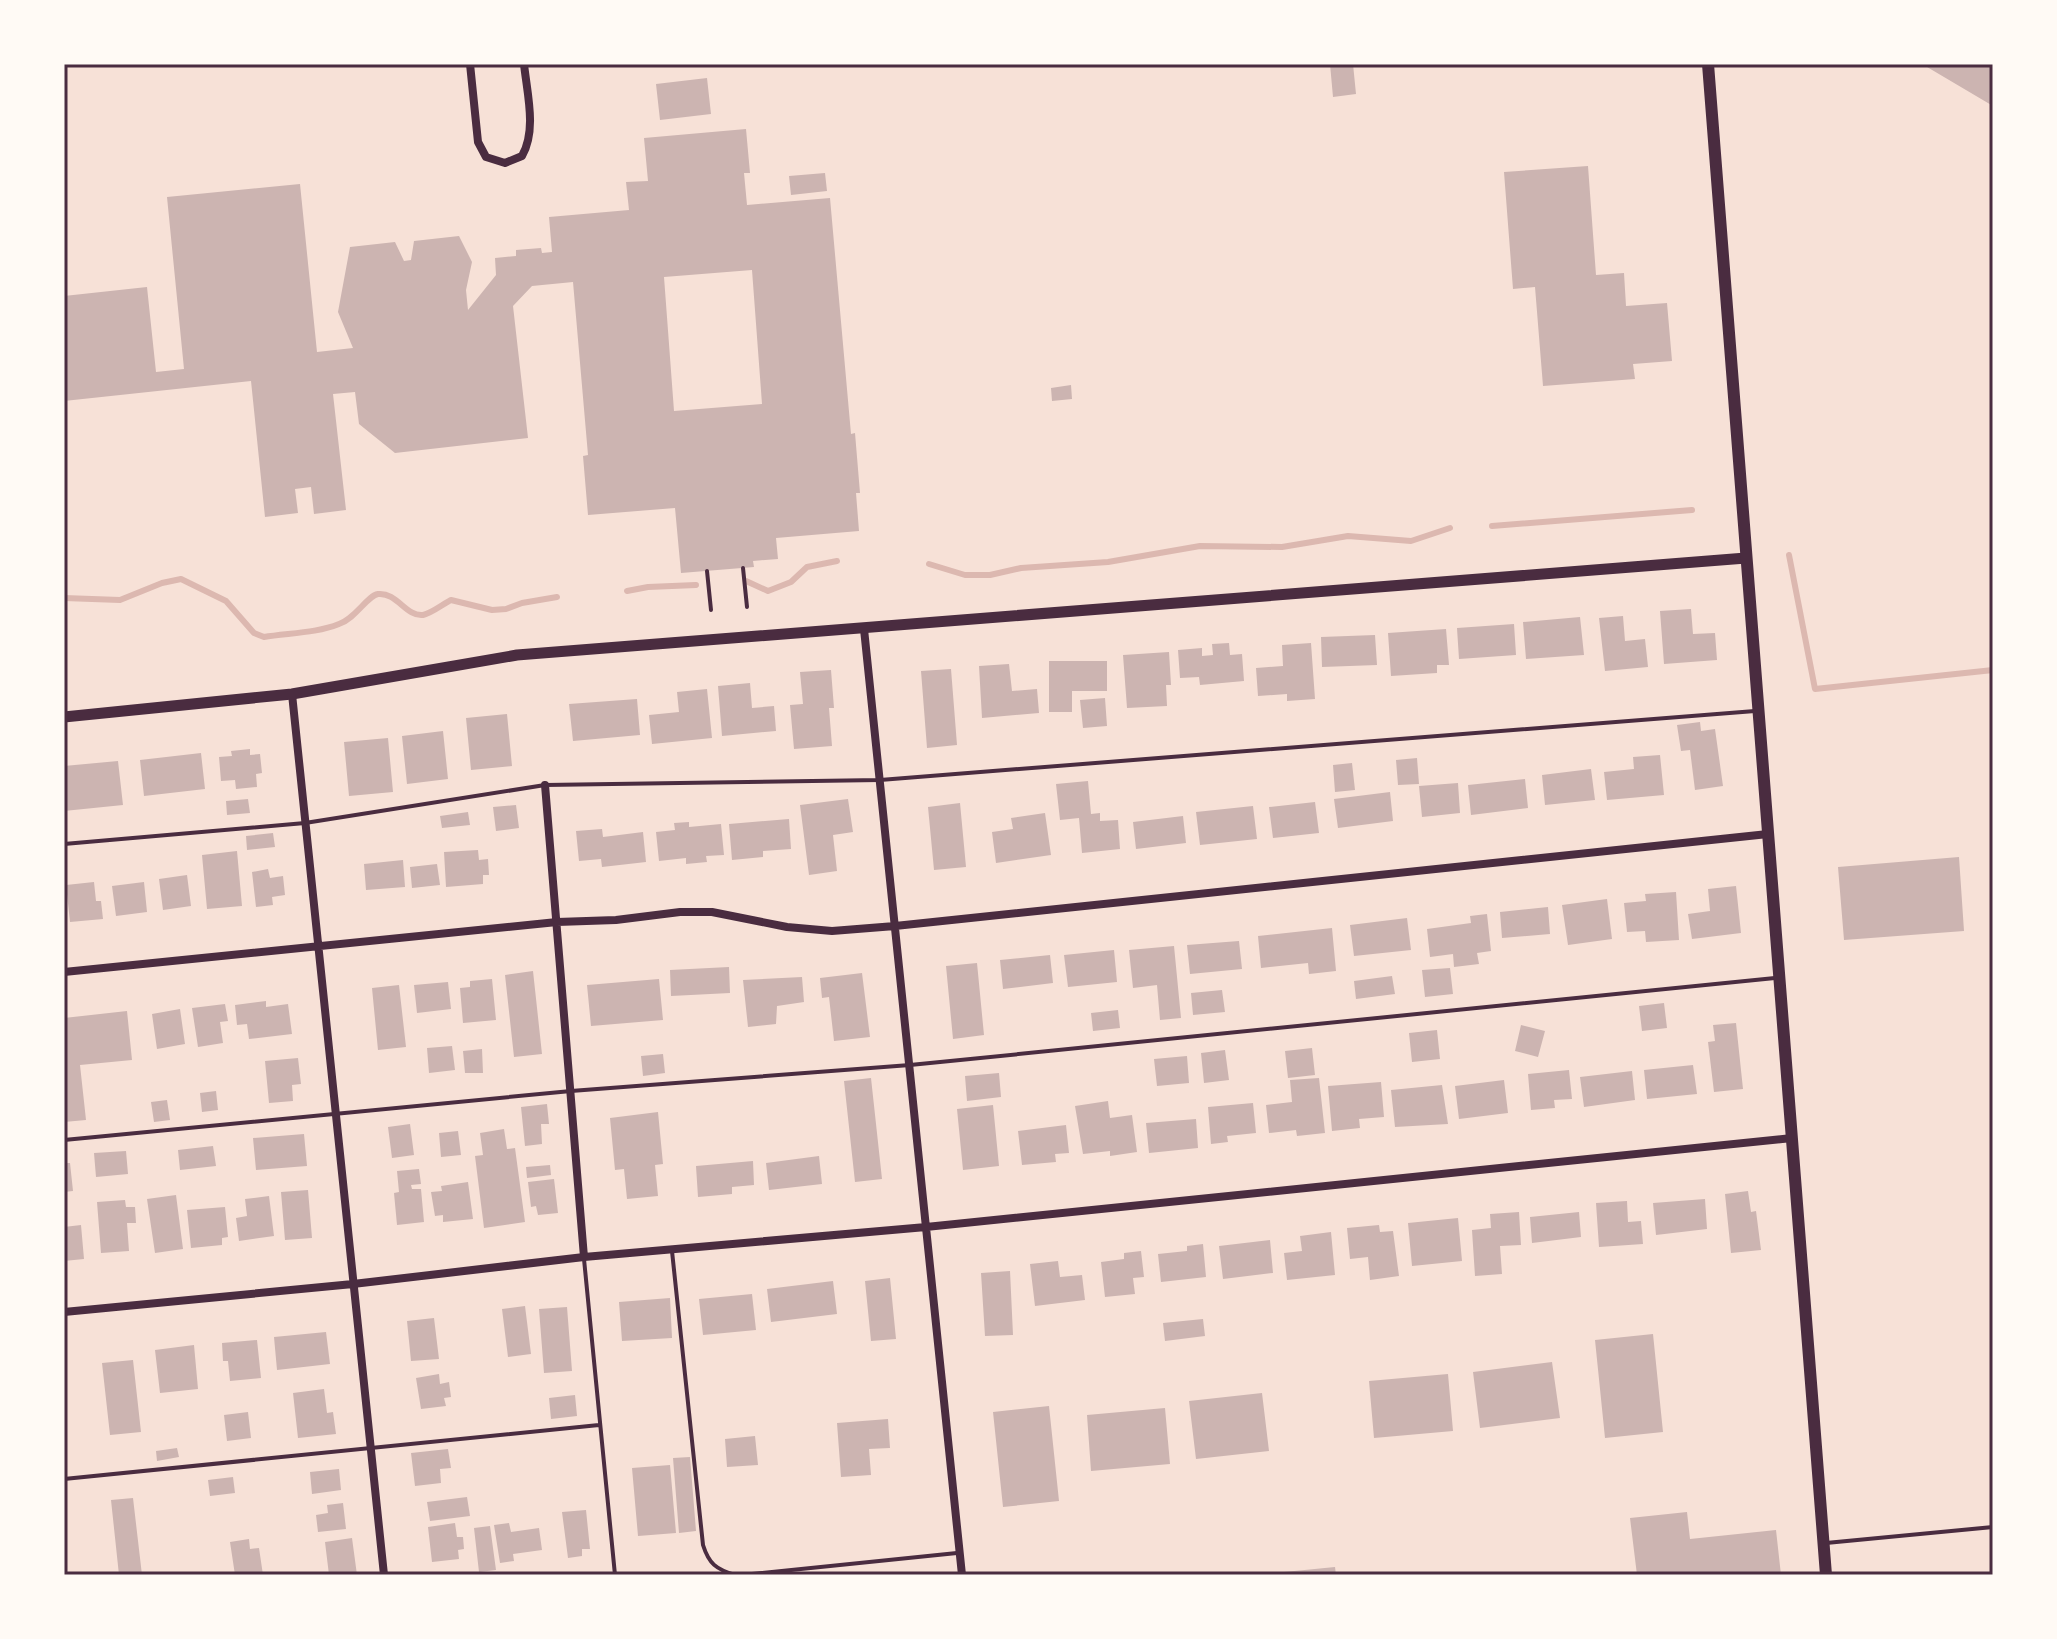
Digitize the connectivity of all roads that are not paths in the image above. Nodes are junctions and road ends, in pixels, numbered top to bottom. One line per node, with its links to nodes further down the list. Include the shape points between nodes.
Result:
1 (470, 64): 2 (street, via 478,142 486,157 505,163 522,156 528,145)
2 (524, 64)
3 (1708, 64): 4 (main road)
4 (1746, 558): 5 (street); 7 (main road)
5 (864, 629): 6 (street, via 517,655); 9 (street)
6 (292, 694): 8 (street); 11 (street)
7 (1758, 711): 9 (lane); 12 (main road)
8 (64, 717)
9 (880, 780): 10 (lane); 15 (street)
10 (545, 785): 11 (lane); 14 (street)
11 (305, 823): 13 (lane); 16 (street)
12 (1768, 834): 15 (street); 18 (main road)
13 (64, 844)
14 (557, 922): 15 (street, via 712,912 832,931); 16 (street); 20 (street)
15 (895, 926): 19 (street)
16 (318, 947): 17 (street); 21 (street)
17 (64, 972)
18 (1778, 978): 19 (lane); 22 (main road)
19 (910, 1065): 20 (lane); 24 (street)
20 (571, 1091): 21 (lane); 26 (street)
21 (336, 1114): 23 (lane); 27 (street)
22 (1792, 1138): 24 (street); 33 (main road)
23 (64, 1140)
24 (926, 1227): 25 (street); 34 (street)
25 (672, 1251): 26 (street); 37 (lane, via 703,1545 714,1568)
26 (584, 1257): 27 (street); 29 (lane)
27 (353, 1284): 28 (street); 30 (street)
28 (64, 1312)
29 (599, 1425): 30 (lane); 36 (lane)
30 (372, 1448): 31 (lane); 35 (street)
31 (64, 1479)
32 (1993, 1527): 33 (lane)
33 (1824, 1544): 40 (main road)
34 (960, 1553): 38 (lane); 39 (street)
35 (384, 1575)
36 (615, 1575)
37 (735, 1575)
38 (742, 1575)
39 (962, 1575)
40 (1826, 1575)

